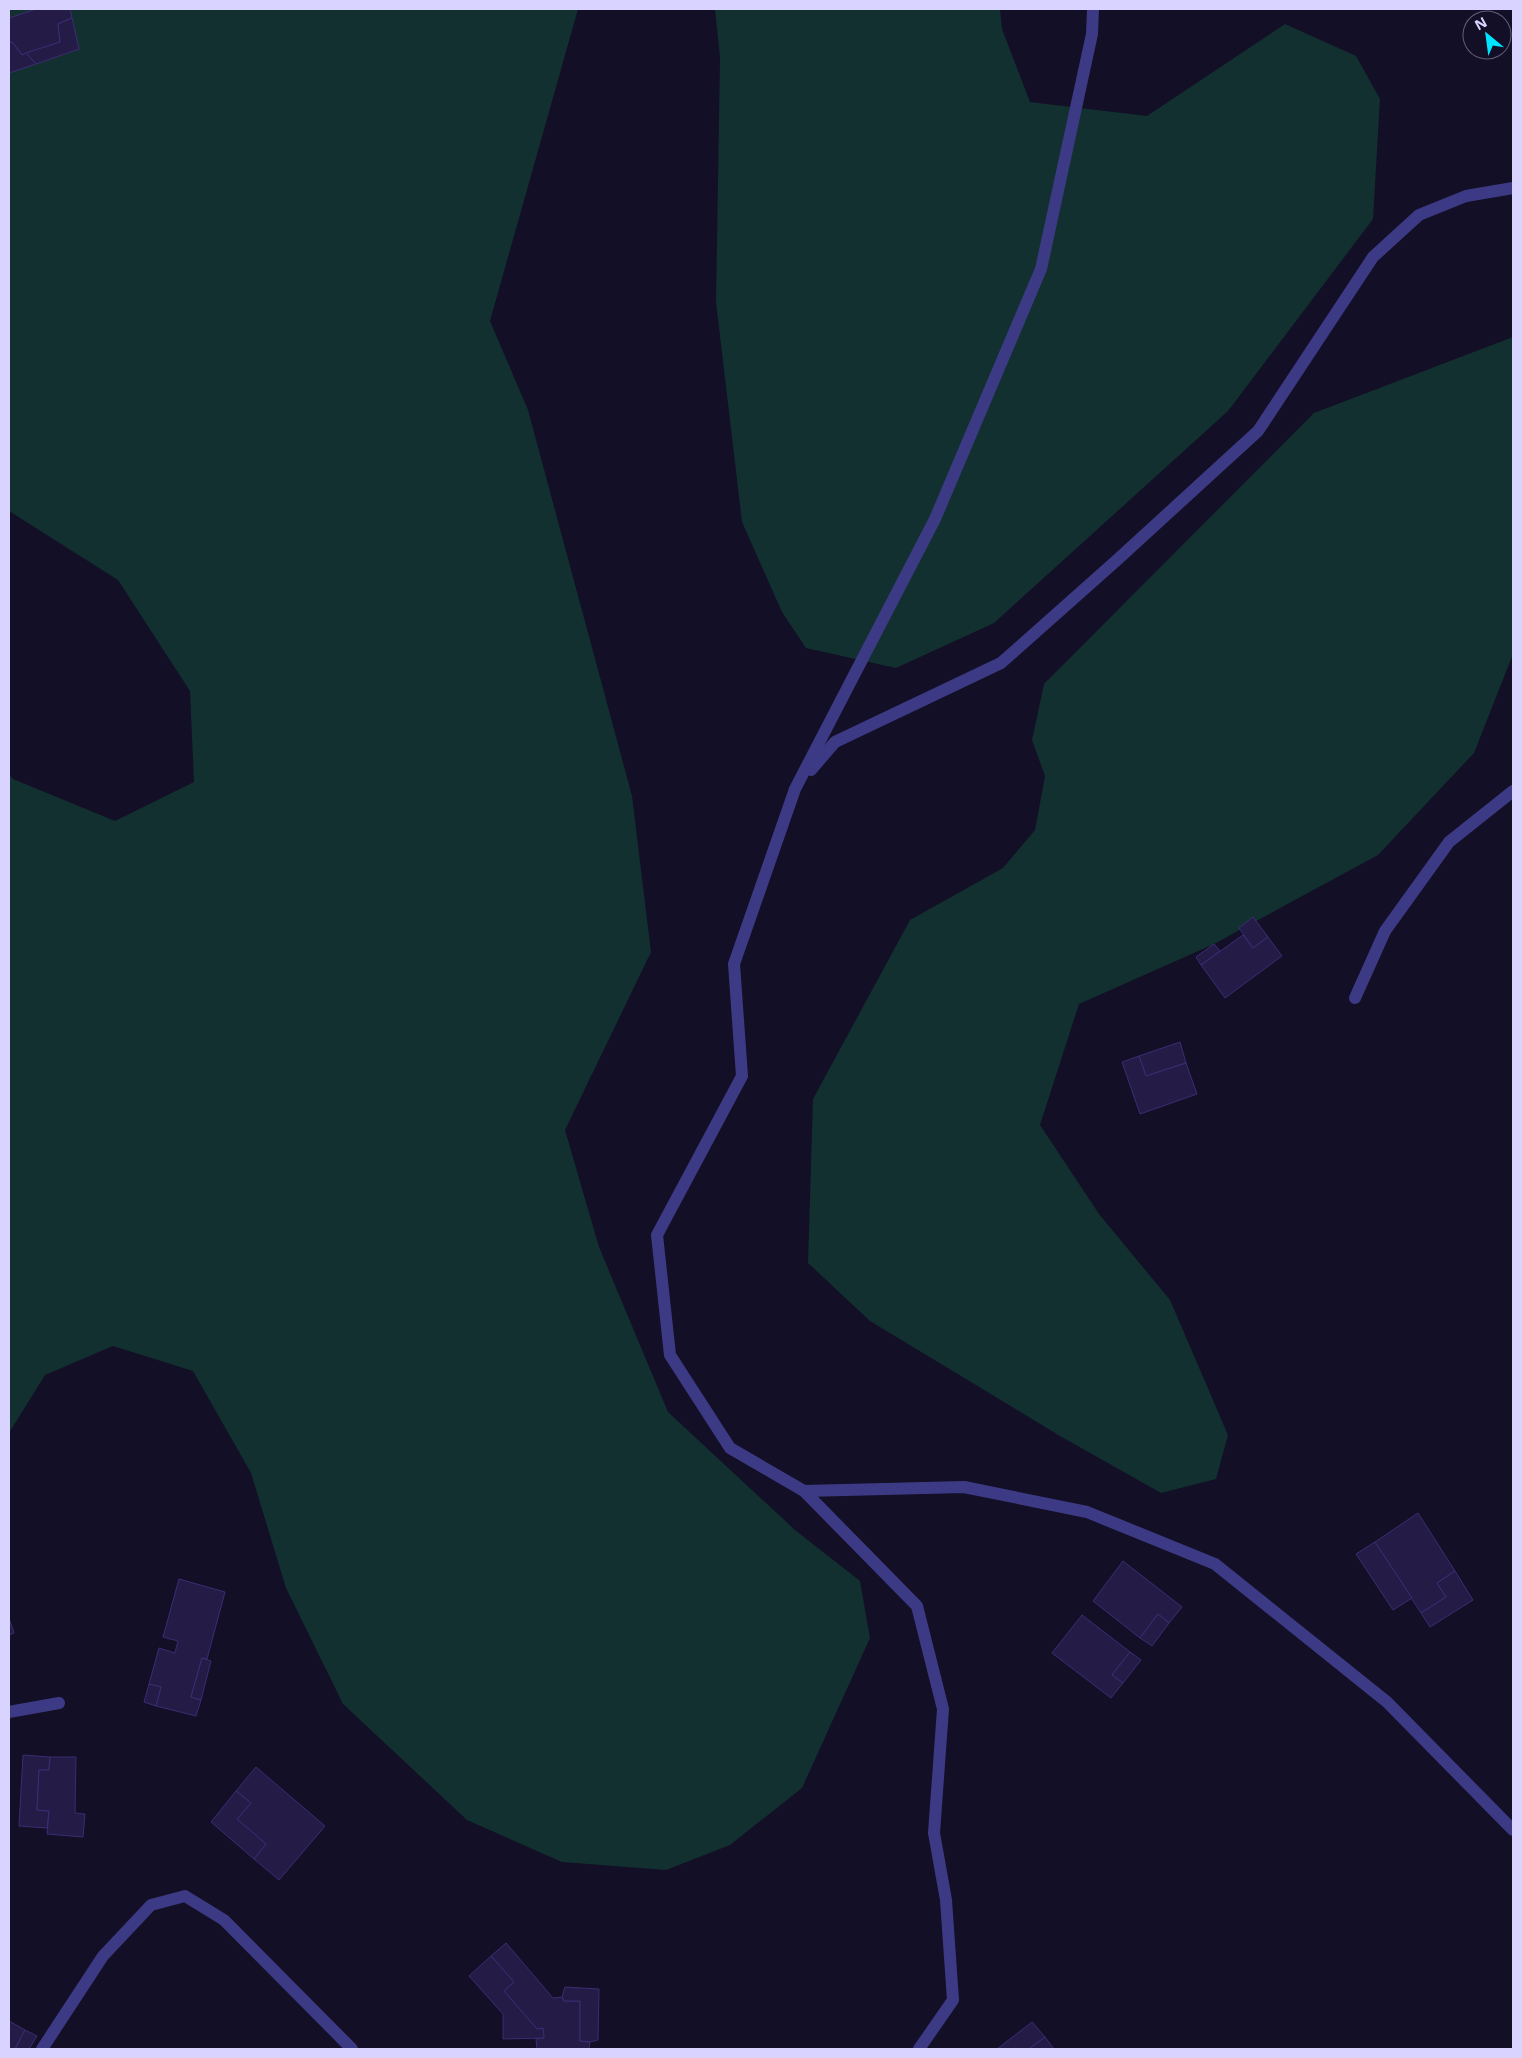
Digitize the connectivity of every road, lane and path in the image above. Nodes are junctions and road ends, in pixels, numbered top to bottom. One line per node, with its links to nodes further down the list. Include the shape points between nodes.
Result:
1 (1092, 9): 3 (street, via 1092,34 1041,269 935,519)
2 (1513, 188): 3 (street, via 1466,196 1419,215 1374,257 1258,431 1001,663 835,742)
3 (795, 789): 6 (street, via 734,964 742,1076 657,1236 670,1355 730,1448)
4 (1513, 791): 5 (street, via 1449,842 1385,931)
5 (1355, 998)
6 (804, 1491): 9 (street, via 964,1487 1087,1512 1215,1564 1387,1702); 12 (street, via 917,1606 943,1709 934,1833 946,1900 953,2000)
7 (59, 1703): 8 (street)
8 (9, 1712)
9 (1513, 1830)
10 (42, 2049): 11 (street, via 103,1956 151,1905 184,1896 224,1920)
11 (352, 2049)
12 (919, 2049)

